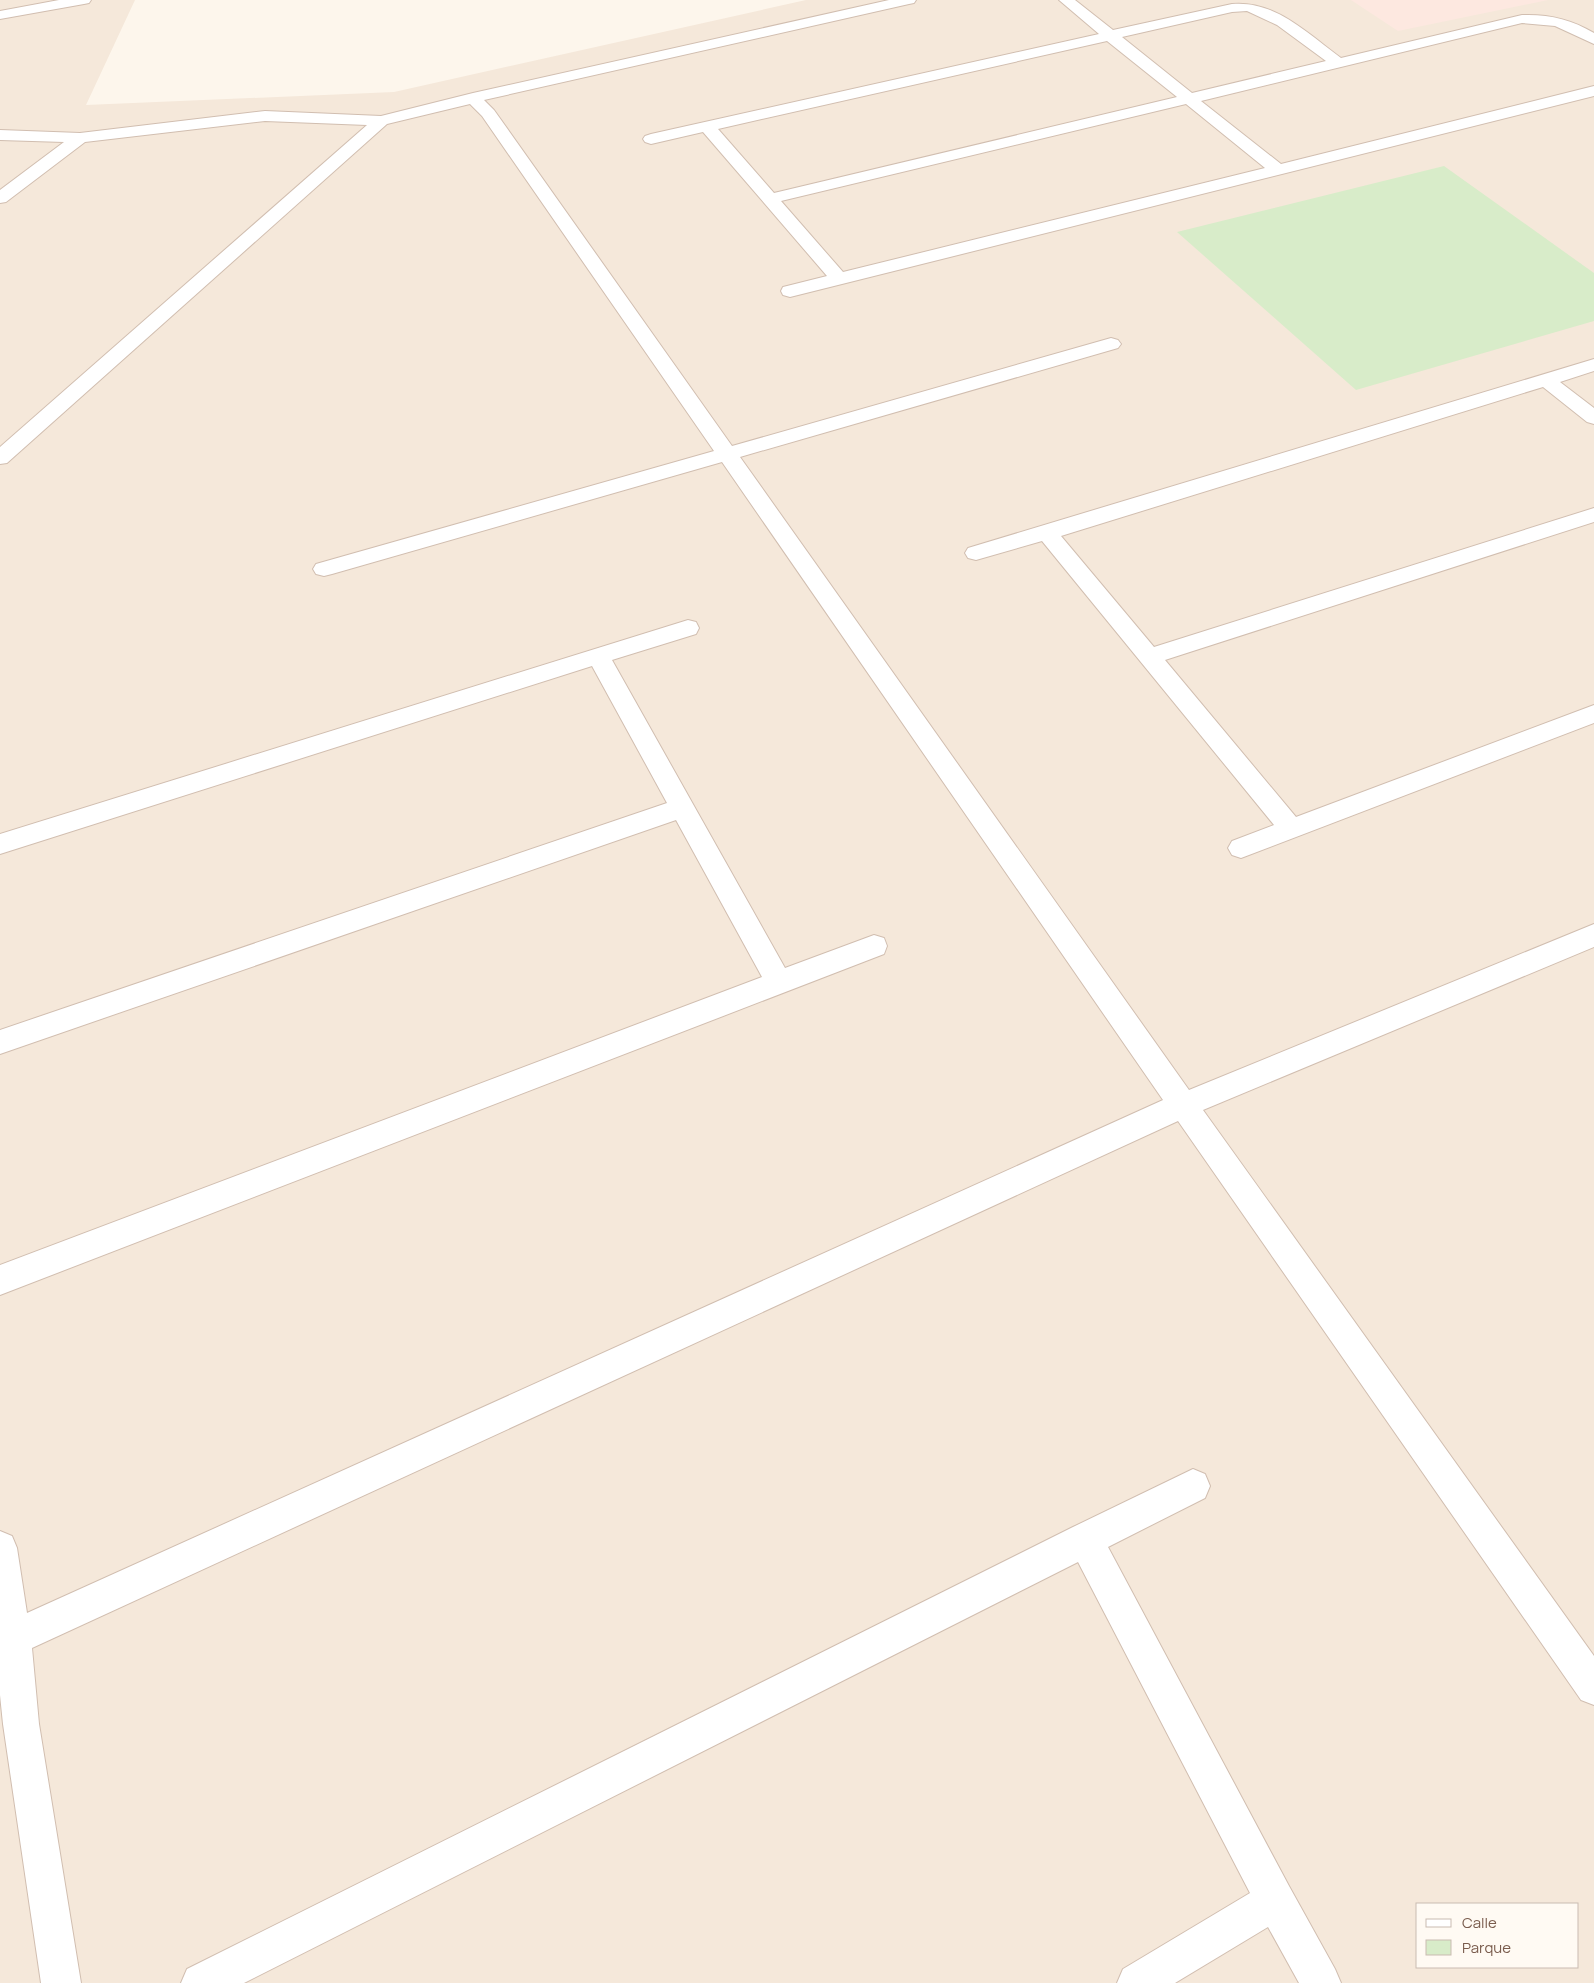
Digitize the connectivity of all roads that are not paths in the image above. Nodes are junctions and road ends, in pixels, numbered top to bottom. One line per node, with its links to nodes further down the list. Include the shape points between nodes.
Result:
1 (84, 0): 4 (street)
2 (909, 0): 9 (street)
3 (1066, 0): 5 (street)
4 (0, 15)
5 (1111, 36): 7 (street, via 1248,7 1279,20); 10 (street); 12 (street)
6 (1594, 39): 7 (street, via 1575,27 1542,18)
7 (1340, 64): 10 (street)
8 (1594, 91): 16 (street)
9 (473, 98): 11 (street); 25 (street, via 488,113)
10 (1189, 98): 16 (street); 18 (street)
11 (381, 121): 14 (street, via 265,116); 26 (street)
12 (707, 126): 15 (street); 18 (street)
13 (0, 136): 14 (street)
14 (80, 138): 17 (street)
15 (651, 138)
16 (1278, 170): 19 (street)
17 (0, 198)
18 (770, 199): 19 (street)
19 (839, 279): 20 (street)
20 (790, 291)
21 (1111, 344): 25 (street)
22 (1594, 365): 23 (street)
23 (1546, 380): 24 (street); 28 (street)
24 (1594, 418)
25 (728, 455): 30 (street); 43 (street)
26 (0, 458)
27 (1594, 515): 33 (street)
28 (1047, 534): 29 (street); 33 (street)
29 (976, 553)
30 (324, 569)
31 (688, 628): 32 (street)
32 (598, 656): 35 (street); 37 (street)
33 (1149, 657): 36 (street)
34 (1594, 714): 36 (street)
35 (682, 808): 41 (street); 42 (street)
36 (1291, 828): 38 (street)
37 (0, 844)
38 (1241, 848)
39 (1594, 935): 43 (street)
40 (874, 946): 41 (street)
41 (779, 982): 44 (street)
42 (0, 1042)
43 (1183, 1105): 48 (street); 49 (street)
44 (0, 1280)
45 (1193, 1486): 46 (street)
46 (1085, 1540): 50 (street); 52 (street)
47 (0, 1548): 48 (street)
48 (6, 1641): 51 (street)
49 (1594, 1687)
50 (1275, 1900): 53 (street); 54 (street)
51 (61, 1983)
52 (201, 1983)
53 (1137, 1983)
54 (1321, 1983)

